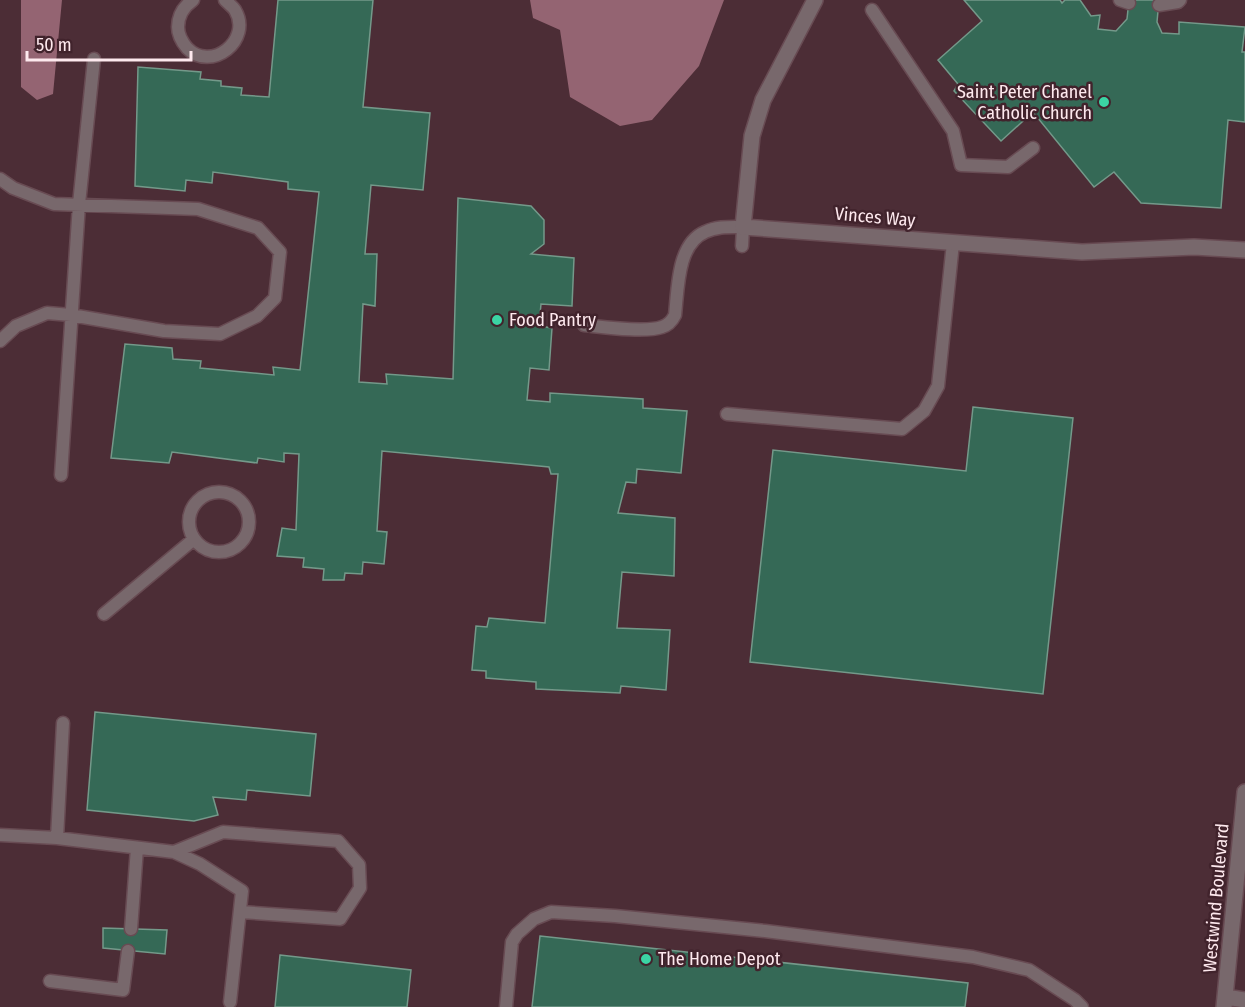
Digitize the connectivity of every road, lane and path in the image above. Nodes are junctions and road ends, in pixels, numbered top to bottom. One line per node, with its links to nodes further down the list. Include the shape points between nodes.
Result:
1 (225, 0): 4 (lane, via 235,10 240,24 237,38 229,50 204,57 191,52 178,30)
2 (815, 0): 11 (street, via 763,100 752,136)
3 (1180, 0): 5 (lane)
4 (186, 2)
5 (1159, 5)
6 (872, 10): 8 (lane, via 952,131 961,165 1008,167)
7 (94, 59): 10 (lane)
8 (1033, 148)
9 (0, 179): 10 (lane, via 54,204)
10 (79, 204): 15 (lane); 15 (lane, via 198,209 258,228 280,252 275,298 257,316 220,334 164,331)
11 (743, 227): 12 (street, Vinces Way); 13 (lane); 16 (lane, via 703,232 692,243 684,258 671,322 661,328 642,329)
12 (953, 243): 14 (street, Vinces Way, via 1082,252 1194,247); 18 (lane, via 938,387 924,411 902,429)
13 (742, 246)
14 (1245, 250)
15 (71, 315): 17 (lane, via 47,313 16,326); 19 (lane)
16 (584, 325)
17 (0, 341)
18 (727, 414)
19 (61, 475)
20 (194, 539): 20 (lane, via 189,514 196,502 218,492 231,494 241,502 248,514 248,528 242,541 217,552); 21 (lane)
21 (104, 614)
22 (63, 723): 25 (lane)
23 (1245, 792): 34 (street, Westwind Boulevard)
24 (0, 835): 25 (lane)
25 (57, 838): 26 (lane)
26 (137, 848): 27 (lane); 29 (lane)
27 (174, 852): 28 (lane, via 242,891); 28 (lane, via 223,832 338,840 359,864 360,888 340,919)
28 (241, 912): 33 (lane)
29 (131, 929)
30 (128, 951): 31 (lane, via 123,990)
31 (50, 981)
32 (1245, 999): 34 (street)
33 (230, 1002)
34 (1225, 1002)
35 (506, 1007): 36 (lane, via 512,942 534,920 551,912 765,931 973,957 1029,970)
36 (1082, 1007)

